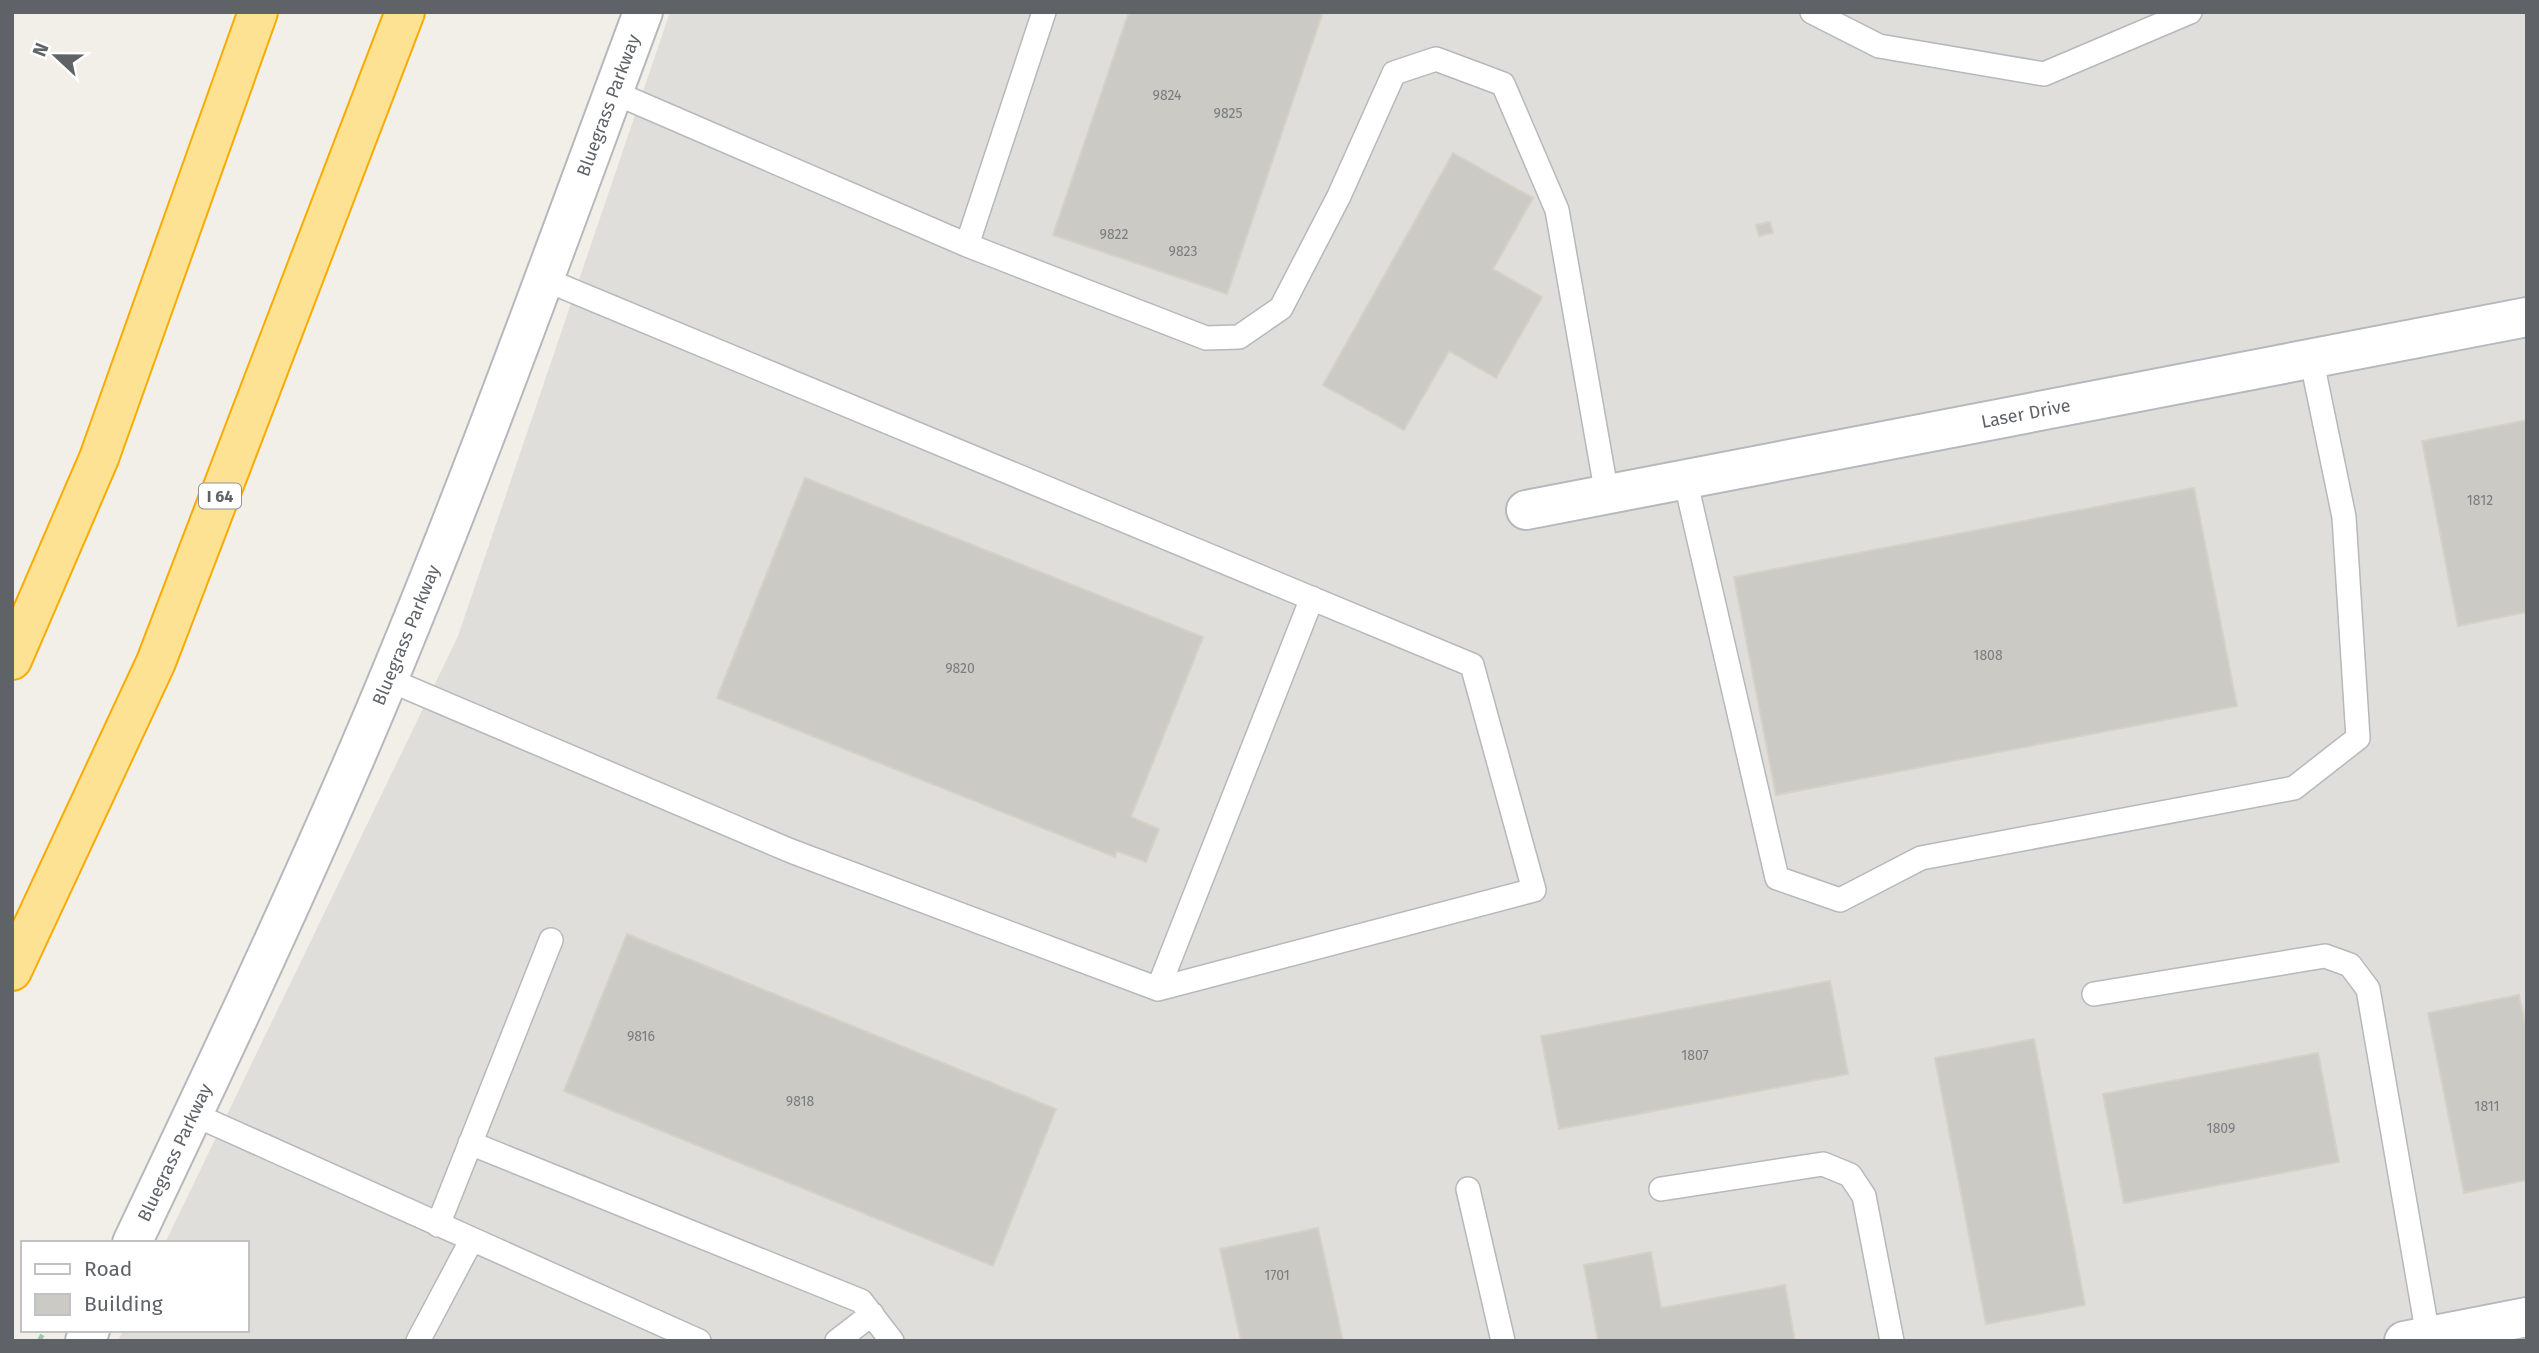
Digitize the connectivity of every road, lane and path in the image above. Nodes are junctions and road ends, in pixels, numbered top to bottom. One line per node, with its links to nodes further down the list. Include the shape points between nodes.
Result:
1 (258, 12): 16 (highway, via 99,458)
2 (405, 12): 19 (highway, I 64, via 156,662)
3 (643, 12): 7 (street, Bluegrass Parkway)
4 (1044, 12): 8 (lane)
5 (1812, 12): 6 (lane, via 1879,46 2044,74)
6 (2190, 12)
7 (613, 92): 8 (lane); 9 (street, Bluegrass Parkway)
8 (967, 244): 13 (lane, via 1206,338 1239,337 1281,308 1339,196 1394,73 1436,59 1503,84 1557,210)
9 (544, 279): 15 (lane); 17 (street, Bluegrass Parkway)
10 (2527, 317): 11 (street, Laser Drive)
11 (2311, 357): 12 (street, Laser Drive); 12 (lane, via 2344,517 2358,738 2294,788 1921,859 1840,900 1777,878)
12 (1685, 479): 13 (street, Laser Drive)
13 (1607, 495): 14 (street, Laser Drive)
14 (1526, 510)
15 (1312, 598): 20 (lane); 20 (lane, via 1472,665 1534,890)
16 (12, 660)
17 (387, 679): 20 (lane, via 791,851); 22 (street, Bluegrass Parkway, via 248,1000)
18 (551, 940): 23 (lane)
19 (12, 971)
20 (1158, 989)
21 (2094, 994): 31 (lane, via 2325,956 2350,965 2368,989)
22 (193, 1114): 26 (lane); 27 (street, Bluegrass Parkway)
23 (470, 1143): 26 (lane); 29 (lane, via 860,1301)
24 (1468, 1189): 36 (lane)
25 (1661, 1189): 37 (lane, via 1824,1164 1850,1175 1864,1196)
26 (438, 1225): 28 (lane)
27 (133, 1241)
28 (471, 1241): 32 (lane); 33 (lane)
29 (872, 1314): 34 (lane); 35 (lane)
30 (2527, 1317): 31 (street)
31 (2416, 1338)
32 (418, 1341)
33 (699, 1341)
34 (836, 1341)
35 (892, 1341)
36 (1503, 1341)
37 (1892, 1341)

